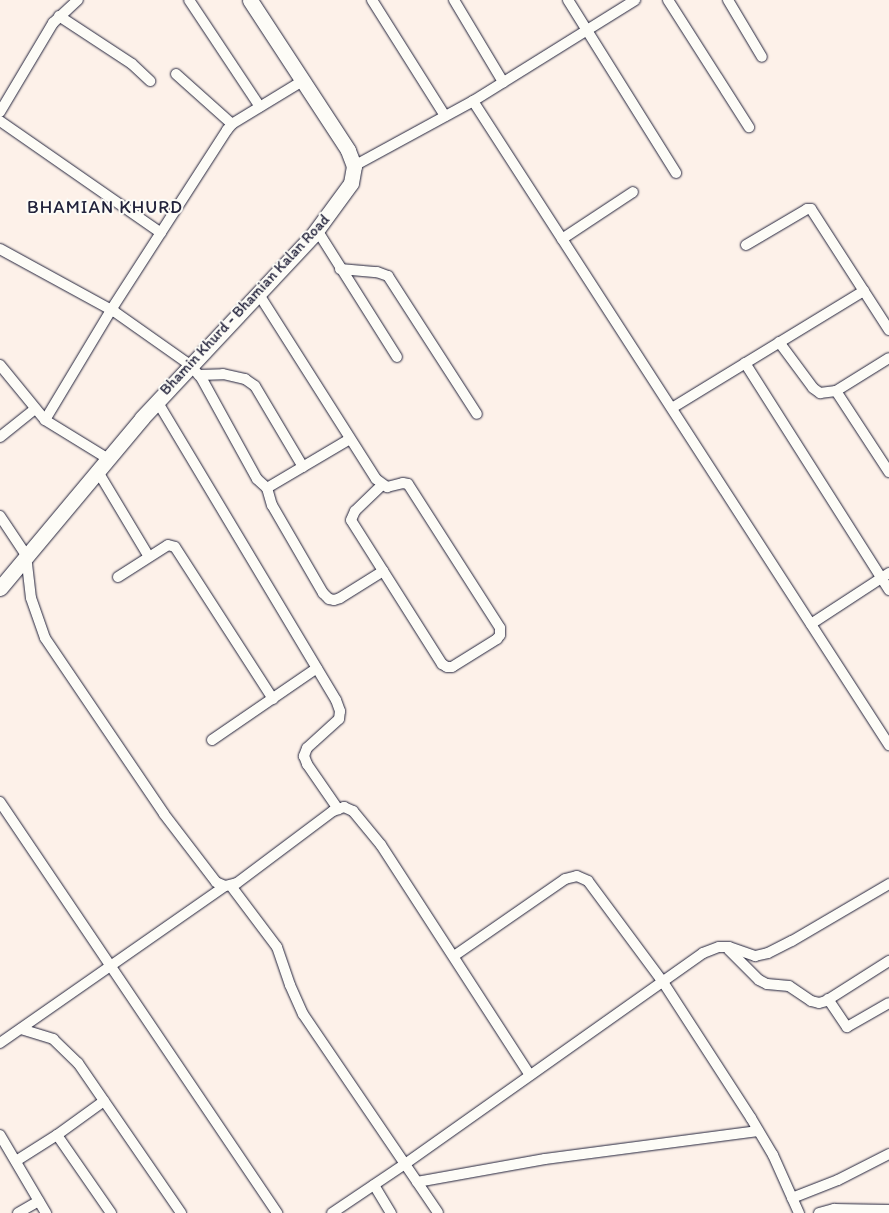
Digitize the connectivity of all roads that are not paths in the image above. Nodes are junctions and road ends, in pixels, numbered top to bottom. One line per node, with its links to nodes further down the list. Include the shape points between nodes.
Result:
1 (77, 0): 10 (street)
2 (189, 0): 18 (street)
3 (250, 0): 14 (street)
4 (372, 0): 20 (street)
5 (454, 0): 16 (street)
6 (568, 0): 11 (street)
7 (635, 0): 11 (street)
8 (668, 0): 23 (street)
9 (728, 0): 12 (street)
10 (59, 16): 15 (street, via 132,64); 19 (street)
11 (587, 31): 16 (street); 25 (street)
12 (762, 57)
13 (176, 74): 22 (street)
14 (304, 80): 18 (street); 24 (street, via 348,150)
15 (150, 82)
16 (504, 82): 17 (street)
17 (473, 101): 20 (street); 29 (street)
18 (260, 107): 22 (street)
19 (0, 112)
20 (445, 116): 24 (street)
21 (0, 121): 28 (street)
22 (232, 124): 28 (street)
23 (748, 127)
24 (354, 166): 27 (street, Bhamin Khurd - Bhamian Kalan Road, via 350,183)
25 (676, 173)
26 (632, 192): 29 (street)
27 (317, 230): 32 (street); 34 (street, Bhamin Khurd - Bhamian Kalan Road)
28 (161, 233): 35 (street)
29 (562, 239): 45 (street)
30 (746, 245): 33 (street, via 811,209)
31 (0, 248): 35 (street)
32 (340, 269): 38 (street); 47 (street, via 388,276)
33 (864, 291): 36 (street); 37 (street)
34 (258, 294): 42 (street, Bhamin Khurd - Bhamian Kalan Road); 50 (street)
35 (111, 310): 42 (street); 48 (street)
36 (889, 330)
37 (779, 342): 40 (street); 43 (street, via 812,388 820,393)
38 (397, 357)
39 (889, 358): 43 (street)
40 (745, 363): 45 (street); 61 (street)
41 (0, 365): 46 (street)
42 (195, 370): 44 (street, Bhamin Khurd - Bhamian Kalan Road); 52 (street, via 245,379 255,386); 56 (street, via 257,479)
43 (836, 391): 54 (street)
44 (157, 401): 51 (street, Bhamin Khurd - Bhamian Kalan Road); 66 (street)
45 (672, 408): 65 (street)
46 (35, 409): 48 (street); 49 (street)
47 (477, 414)
48 (45, 420): 51 (street)
49 (0, 437)
50 (350, 438): 52 (street); 55 (street)
51 (107, 458): 53 (street, Bhamin Khurd - Bhamian Kalan Road)
52 (303, 467): 56 (street)
53 (96, 470): 58 (street, Bhamin Khurd - Bhamian Kalan Road); 59 (street)
54 (889, 472)
55 (382, 485): 60 (street, via 355,511 351,520); 60 (street, via 408,484 500,628 500,635 447,667)
56 (267, 488): 60 (street, via 272,505 329,599 340,598)
57 (0, 516): 58 (street)
58 (26, 555): 63 (street, Bhamin Khurd - Bhamian Kalan Road); 73 (street, via 31,598 45,638 164,814 216,882)
59 (149, 557): 62 (street); 67 (street, via 168,546 175,547)
60 (383, 571)
61 (885, 575): 64 (street); 65 (street)
62 (118, 577)
63 (0, 588)
64 (889, 590)
65 (811, 624): 69 (street)
66 (317, 668): 67 (street); 71 (street, via 336,700 339,720 307,748 304,756)
67 (273, 699): 68 (street)
68 (212, 740)
69 (889, 745)
70 (0, 802): 77 (street)
71 (338, 810): 73 (street); 75 (street, via 344,807 353,811 365,823)
72 (889, 884): 74 (street, via 768,953 755,956)
73 (228, 886): 77 (street); 90 (street, via 270,935 303,1014)
74 (726, 947): 78 (street, via 703,953); 79 (street, via 759,980 789,986 811,1002)
75 (454, 956): 78 (street, via 565,879 577,876 588,881); 83 (street)
76 (889, 960): 79 (street)
77 (111, 966): 81 (street); 100 (street)
78 (663, 982): 83 (street); 85 (street)
79 (828, 999): 80 (street, via 847,1027)
80 (889, 1003)
81 (21, 1030): 82 (street); 84 (street, via 53,1039 78,1063)
82 (0, 1043)
83 (530, 1075): 90 (street)
84 (104, 1101): 86 (street); 99 (street)
85 (758, 1131): 91 (street, via 546,1159); 93 (street, via 773,1155)
86 (57, 1135): 89 (street); 98 (street)
87 (0, 1136): 89 (street)
88 (889, 1154): 93 (street, via 838,1180)
89 (16, 1161): 94 (street)
90 (405, 1164): 91 (street); 92 (street)
91 (417, 1182): 103 (street)
92 (374, 1185): 101 (street); 102 (street)
93 (792, 1198): 104 (street)
94 (39, 1201): 96 (street); 97 (street)
95 (889, 1210): 105 (street, via 834,1209)
96 (18, 1213)
97 (46, 1213)
98 (111, 1213)
99 (181, 1213)
100 (277, 1213)
101 (332, 1213)
102 (391, 1213)
103 (438, 1213)
104 (799, 1213)
105 (819, 1213)

